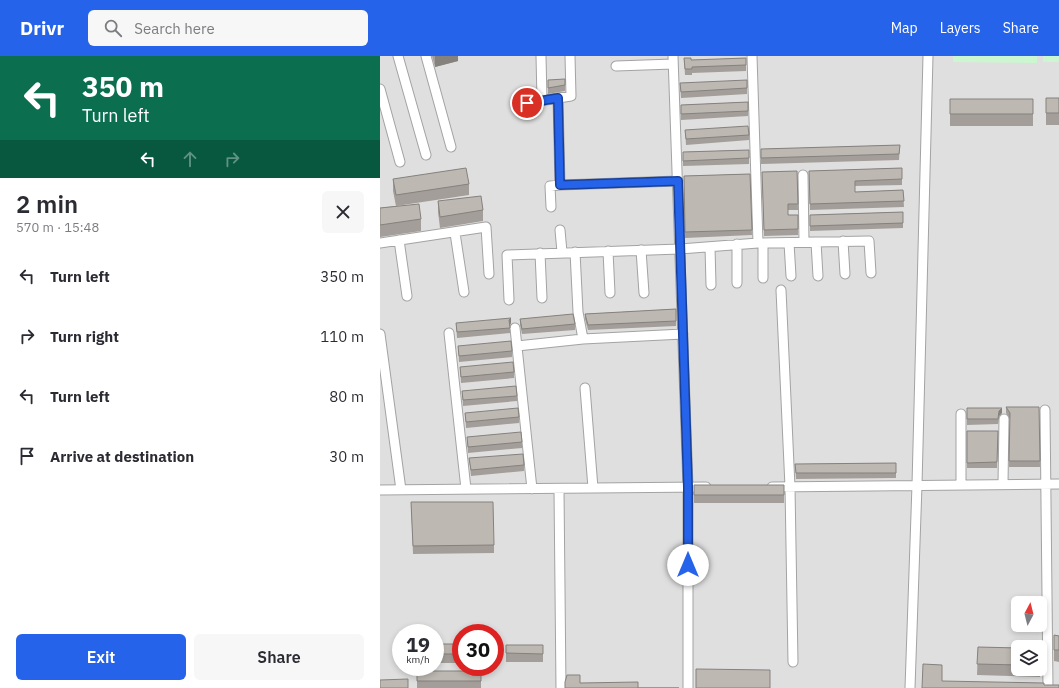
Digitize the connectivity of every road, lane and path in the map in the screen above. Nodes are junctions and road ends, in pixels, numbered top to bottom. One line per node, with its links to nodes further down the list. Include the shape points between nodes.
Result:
1 (398, 56): 14 (street)
2 (426, 56): 13 (street)
3 (541, 56): 11 (street)
4 (570, 56): 10 (street, via 572,96)
5 (752, 56): 27 (street)
6 (928, 56): 65 (street)
7 (673, 60): 8 (street); 17 (street)
8 (616, 66)
9 (380, 89): 15 (street)
10 (558, 98): 11 (street); 18 (street)
11 (542, 100): 12 (street)
12 (527, 103)
13 (451, 147)
14 (426, 155)
15 (400, 162)
16 (803, 175): 24 (street)
17 (678, 181): 18 (street); 31 (street)
18 (560, 185): 19 (street, via 550,186)
19 (551, 207)
20 (560, 230): 34 (street)
21 (454, 233): 22 (street); 38 (street, via 486,227); 46 (street)
22 (399, 240): 26 (street); 49 (street)
23 (843, 241): 25 (street); 37 (street, via 869,240); 39 (street)
24 (804, 242): 25 (street); 28 (street)
25 (816, 242): 41 (street)
26 (380, 243)
27 (761, 243): 28 (street); 29 (street); 42 (street)
28 (789, 243): 40 (street)
29 (737, 244): 30 (street); 43 (street)
30 (710, 247): 31 (street); 44 (street)
31 (680, 249): 32 (street); 55 (street)
32 (641, 250): 33 (street); 48 (street)
33 (608, 251): 35 (street); 47 (street)
34 (562, 252): 35 (street); 36 (street)
35 (575, 252): 56 (street, via 578,312)
36 (540, 253): 50 (street); 51 (street, via 507,255)
37 (871, 273)
38 (489, 274)
39 (845, 274)
40 (791, 276)
41 (818, 276)
42 (764, 278)
43 (737, 283)
44 (711, 285)
45 (781, 290): 70 (street)
46 (464, 292)
47 (610, 293)
48 (644, 293)
49 (407, 296)
50 (542, 298)
51 (509, 300)
52 (515, 328): 57 (street)
53 (449, 333): 72 (street)
54 (380, 334): 76 (street)
55 (683, 334): 56 (street); 67 (street)
56 (583, 339): 57 (street)
57 (517, 346): 73 (street)
58 (585, 388): 71 (street)
59 (1045, 410): 63 (street)
60 (961, 414): 66 (street)
61 (1004, 419): 62 (street)
62 (1004, 484): 63 (street); 66 (street)
63 (1047, 484): 64 (street); 81 (street)
64 (1059, 484)
65 (918, 485): 66 (street); 70 (street); 80 (street)
66 (961, 485)
67 (688, 487): 68 (street); 71 (street); 79 (street)
68 (718, 487)
69 (763, 487): 70 (street)
70 (790, 487): 77 (street)
71 (593, 488): 74 (street)
72 (466, 489): 73 (street); 76 (street)
73 (532, 489): 74 (street)
74 (559, 489): 78 (street)
75 (380, 490): 76 (street)
76 (401, 490)
77 (792, 662)
78 (561, 688)
79 (688, 688)
80 (910, 688)
81 (1048, 688)

